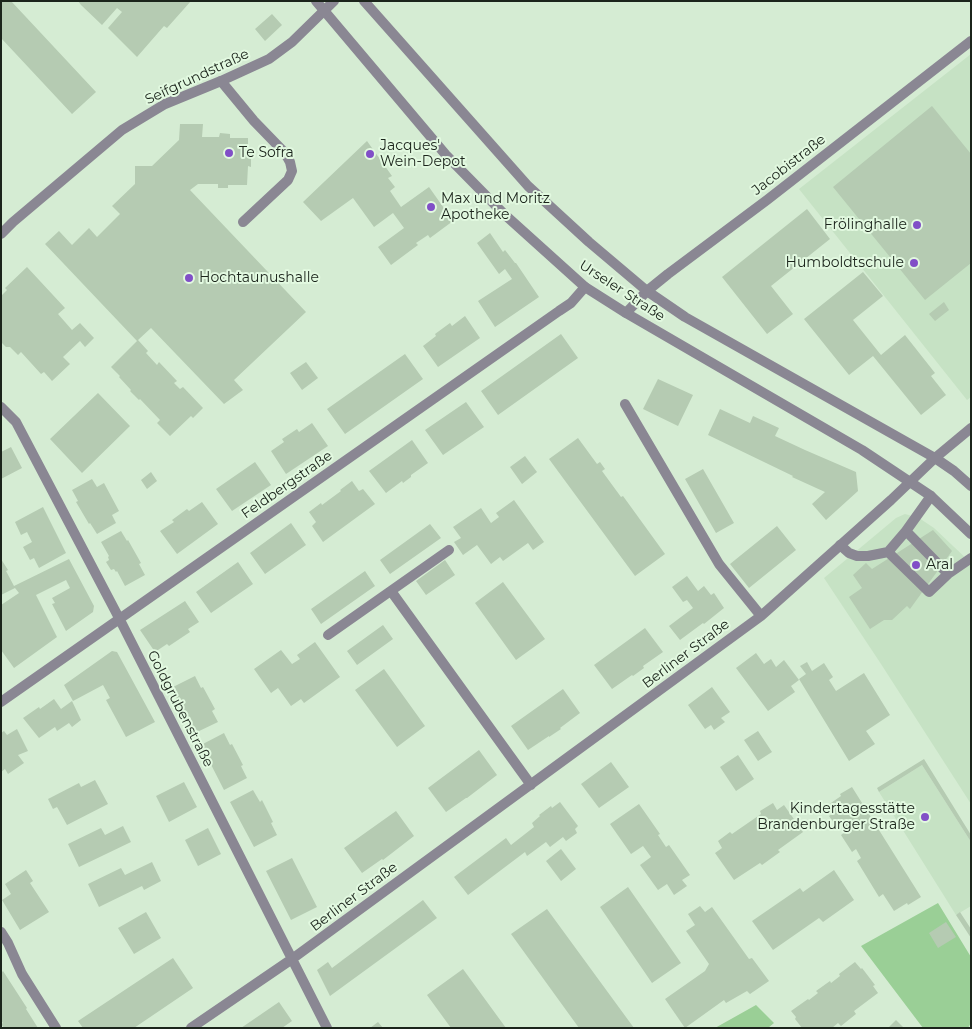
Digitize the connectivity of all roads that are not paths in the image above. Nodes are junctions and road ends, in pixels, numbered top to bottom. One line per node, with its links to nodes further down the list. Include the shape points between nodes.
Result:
1 (316, 1): 4 (street, Urseler Straße)
2 (334, 1): 4 (street, Seifgrundstraße)
3 (364, 1): 10 (street, Urseler Straße, via 528,186)
4 (325, 11): 6 (street, Seifgrundstraße, via 269,59); 9 (street, Urseler Straße, via 446,154 504,214)
5 (971, 42): 10 (street, Jacobistraße)
6 (221, 81): 7 (street, via 285,154 292,171 288,180); 8 (street, Seifgrundstraße, via 165,104 122,130)
7 (243, 222)
8 (1, 234)
9 (585, 287): 11 (street, Urseler Straße); 28 (street, Feldbergstraße, via 560,311)
10 (647, 291): 11 (street, Jacobistraße); 15 (street, Urseler Straße, via 685,317)
11 (626, 313): 16 (street, Urseler Straße)
12 (625, 404): 27 (street, via 719,564)
13 (1, 407): 28 (street, Goldgrubenstraße, via 16,422)
14 (971, 428): 15 (street, Berliner Straße)
15 (935, 458): 16 (street, Berliner Straße); 17 (street, Urseler Straße)
16 (910, 481): 18 (street, Urseler Straße); 21 (street, Berliner Straße)
17 (971, 486)
18 (931, 496): 19 (street); 20 (street, Urseler Straße)
19 (906, 531): 23 (street); 25 (street)
20 (971, 534)
21 (840, 544): 23 (street, via 857,556); 27 (street, Berliner Straße)
22 (449, 550): 26 (street)
23 (888, 552): 25 (street, via 929,592)
24 (971, 558): 25 (street)
25 (948, 574)
26 (391, 591): 29 (street); 31 (street)
27 (761, 616): 31 (street, Berliner Straße)
28 (119, 618): 30 (street, Feldbergstraße); 33 (street, Goldgrubenstraße)
29 (328, 635)
30 (1, 702)
31 (531, 785): 33 (street, Berliner Straße)
32 (1, 932): 34 (street, via 22,974)
33 (292, 959): 35 (street, Berliner Straße); 36 (street, Goldgrubenstraße)
34 (56, 1028)
35 (191, 1028)
36 (326, 1028)

